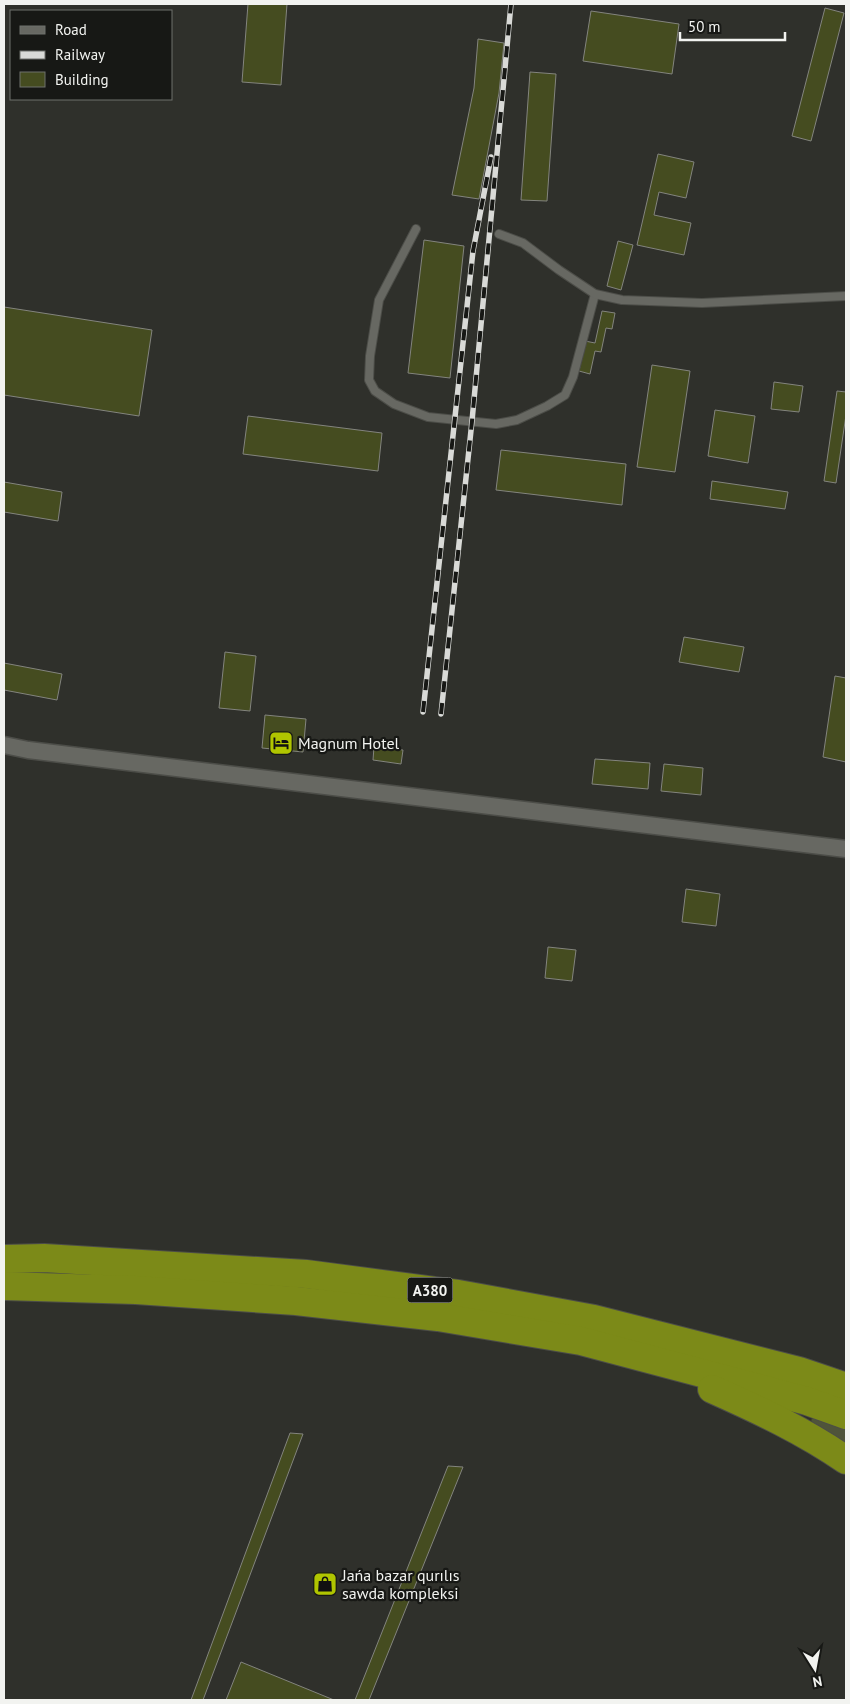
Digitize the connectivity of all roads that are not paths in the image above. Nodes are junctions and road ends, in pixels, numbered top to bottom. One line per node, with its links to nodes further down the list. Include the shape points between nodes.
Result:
1 (416, 229): 3 (lane, via 379,300 370,356 369,380 375,391 394,404 428,416 496,424 517,420 547,406 565,395)
2 (499, 234): 3 (lane, via 523,243)
3 (595, 294): 4 (lane, via 622,300 702,303)
4 (846, 296)
5 (4, 745): 6 (street)
6 (846, 848)
7 (4, 1259): 10 (highway, A380, via 44,1258 306,1274 458,1294 594,1320 799,1371)
8 (4, 1286): 9 (highway, A380, via 136,1290 296,1301 438,1317 581,1341)
9 (645, 1358): 11 (highway, A380, via 807,1401); 12 (highway, via 780,1420 818,1440)
10 (846, 1387)
11 (846, 1415)
12 (846, 1460)

